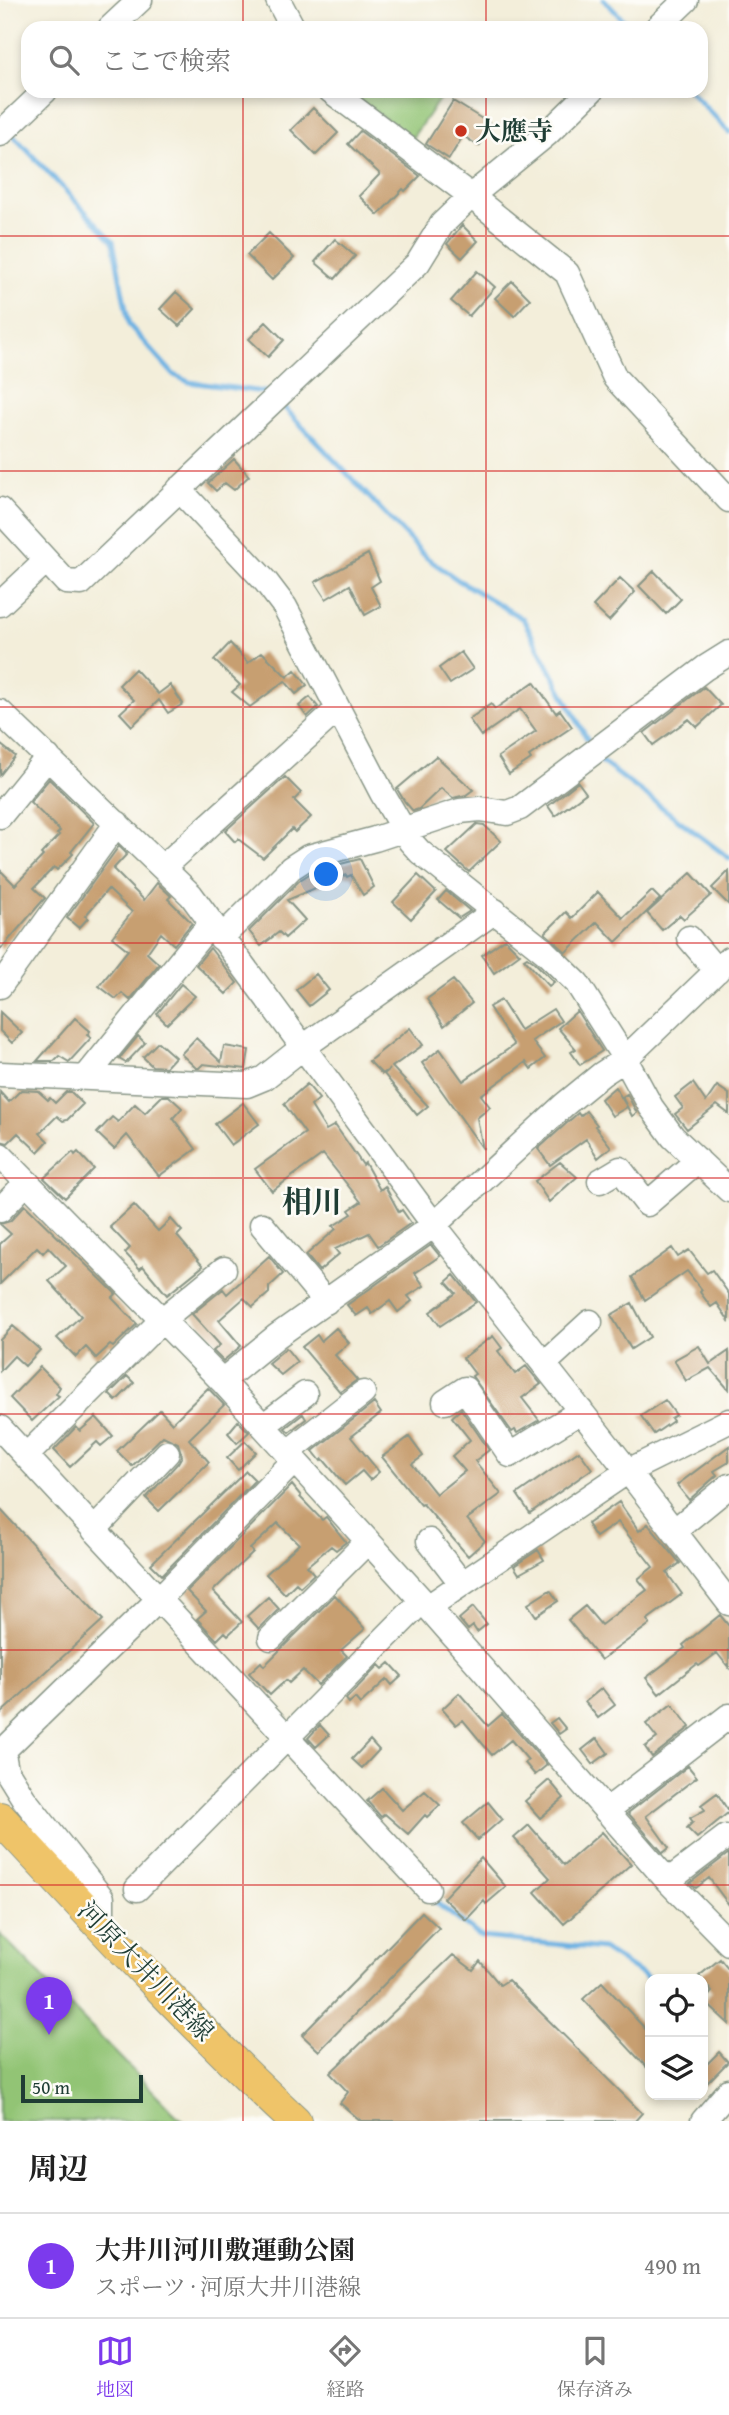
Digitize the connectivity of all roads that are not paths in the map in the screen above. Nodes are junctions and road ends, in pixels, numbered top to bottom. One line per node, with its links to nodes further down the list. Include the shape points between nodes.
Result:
1 (140, 0): 4 (street)
2 (278, 0): 5 (street)
3 (686, 0): 6 (street)
4 (118, 21)
5 (289, 21)
6 (664, 21)
7 (38, 98): 10 (street)
8 (340, 98): 11 (street)
9 (584, 98): 11 (street)
10 (0, 134)
11 (471, 196): 12 (street, via 442,224 418,263); 13 (street, via 567,273 615,378)
12 (179, 489): 15 (street, via 80,583 66,582); 18 (street, via 285,607)
13 (729, 499)
14 (4, 522): 15 (street)
15 (46, 561): 16 (street)
16 (0, 604)
17 (729, 653): 23 (street, via 520,808 507,813 460,811)
18 (338, 709): 23 (street); 24 (street)
19 (0, 712): 20 (street)
20 (48, 757): 21 (street); 22 (street)
21 (0, 816)
22 (117, 824): 24 (street); 29 (street)
23 (403, 830): 25 (street, via 420,852); 26 (street, via 308,857)
24 (163, 867): 26 (street)
25 (495, 911): 30 (street); 31 (street, via 577,983)
26 (216, 930): 30 (street); 33 (street)
27 (689, 938): 28 (street)
28 (723, 965): 31 (street)
29 (0, 986)
30 (302, 1048): 33 (street, via 264,1079 247,1085); 41 (street)
31 (625, 1059): 35 (street, via 651,1107); 41 (street, via 564,1105)
32 (2, 1071): 33 (street)
33 (86, 1077)
34 (0, 1155): 37 (street)
35 (698, 1160): 36 (street, via 647,1204 620,1169); 38 (street)
36 (600, 1181)
37 (27, 1182): 39 (street); 44 (street)
38 (729, 1190)
39 (0, 1210)
40 (262, 1225): 43 (street)
41 (434, 1225): 43 (street); 46 (street)
42 (224, 1269): 44 (street)
43 (326, 1302): 47 (street)
44 (162, 1320): 47 (street); 56 (street)
45 (590, 1322): 46 (street)
46 (544, 1364): 51 (street)
47 (222, 1381): 53 (street)
48 (454, 1387): 51 (street, via 510,1455)
49 (363, 1393): 57 (street)
50 (305, 1394): 53 (street)
51 (581, 1411): 58 (street)
52 (729, 1421): 58 (street)
53 (263, 1426): 57 (street)
54 (0, 1428): 56 (street)
55 (167, 1453): 60 (street)
56 (26, 1457): 60 (street)
57 (291, 1457): 62 (street); 65 (street)
58 (628, 1471): 61 (street); 64 (street)
59 (729, 1486): 61 (street)
60 (94, 1530): 65 (street)
61 (674, 1531): 66 (street)
62 (368, 1542): 67 (street); 68 (street)
63 (429, 1542): 64 (street)
64 (462, 1584): 67 (street)
65 (158, 1600): 70 (street); 77 (street, via 3,1754 6,1770 24,1800 102,1898)
66 (729, 1603)
67 (425, 1604): 70 (street); 71 (street)
68 (271, 1638)
69 (729, 1716): 71 (street)
70 (287, 1739): 75 (street); 76 (street)
71 (606, 1811): 74 (street)
72 (0, 1818): 77 (main road, 河原大井川港線)
73 (726, 1837): 74 (street)
74 (668, 1881): 78 (street)
75 (137, 1889)
76 (428, 1889)
77 (102, 1927): 80 (main road, 河原大井川港線)
78 (729, 1943)
79 (729, 2091): 81 (street)
80 (295, 2121)
81 (704, 2121)

